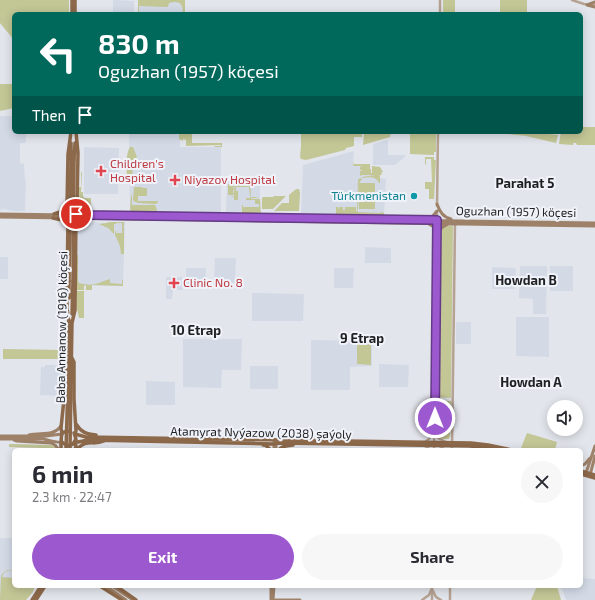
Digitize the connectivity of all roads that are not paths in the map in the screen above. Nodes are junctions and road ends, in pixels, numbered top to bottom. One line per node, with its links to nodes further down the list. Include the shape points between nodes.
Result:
1 (72, 0): 7 (main road)
2 (75, 0): 8 (main road)
3 (440, 0): 9 (street)
4 (572, 0): 5 (street)
5 (587, 5): 6 (main road)
6 (595, 5)
7 (73, 12)
8 (73, 12)
9 (440, 12)
10 (71, 134): 15 (main road, Baba Annanow (1916) köçesi)
11 (71, 134): 17 (main road)
12 (75, 134): 15 (main road, Baba Annanow (1916) köçesi)
13 (75, 134): 18 (main road, via 78,153)
14 (438, 134): 16 (street)
15 (72, 160): 39 (main road, Baba Annanow (1916) köçesi, bridge)
16 (437, 204): 19 (street); 31 (main road, via 442,214)
17 (67, 205): 18 (main road, via 70,208); 23 (main road, via 63,211); 24 (main road)
18 (77, 205): 21 (main road); 22 (main road, via 82,212)
19 (437, 211): 28 (main road, via 432,217); 30 (street)
20 (0, 214): 23 (main road)
21 (76, 214): 22 (main road, Oguzhan (1957) köçesi); 24 (main road, via 72,212); 27 (main road)
22 (94, 215): 28 (main road, Oguzhan (1957) köçesi)
23 (53, 216): 24 (main road); 25 (main road); 36 (main road, via 62,220)
24 (68, 216): 27 (main road, via 72,221); 36 (main road)
25 (0, 217)
26 (87, 218): 27 (main road, Oguzhan (1957) köçesi); 32 (main road, Oguzhan (1957) köçesi); 37 (main road, via 79,222)
27 (76, 219): 37 (main road)
28 (423, 220): 30 (main road, Oguzhan (1957) köçesi)
29 (595, 220): 34 (main road)
30 (437, 222): 31 (main road, Oguzhan (1957) köçesi); 32 (main road, Oguzhan (1957) köçesi); 33 (main road, Oguzhan (1957) köçesi); 38 (street)
31 (455, 222): 33 (main road, Oguzhan (1957) köçesi); 34 (main road, Oguzhan (1957) köçesi); 59 (street)
32 (427, 223): 38 (main road, via 434,227)
33 (450, 224): 38 (main road, via 443,226)
34 (582, 224): 35 (main road, Oguzhan (1957) köçesi)
35 (595, 225)
36 (67, 229): 37 (main road, via 72,225); 39 (main road, via 67,308)
37 (76, 229): 39 (main road, via 75,310)
38 (437, 235): 45 (street)
39 (70, 323): 40 (main road, Baba Annanow (1916) köçesi)
40 (70, 357): 41 (main road, Baba Annanow (1916) köçesi); 42 (main road, via 65,361); 43 (main road, via 74,362)
41 (69, 381): 63 (main road, Baba Annanow (1916) köçesi, bridge); 64 (main road, Baba Annanow (1916) köçesi, bridge)
42 (62, 419): 43 (main road, via 65,424); 44 (main road)
43 (76, 423): 47 (main road); 51 (main road, via 81,431)
44 (61, 424): 46 (main road); 48 (main road, via 51,433)
45 (434, 428): 57 (street); 58 (street); 59 (street, via 439,438)
46 (62, 434): 47 (main road, via 68,430); 48 (main road); 52 (main road)
47 (75, 434): 51 (main road, Atamyrat Nyýazow (2038) şaýoly); 53 (main road)
48 (22, 436): 49 (main road)
49 (0, 437): 50 (main road)
50 (10, 439): 52 (main road); 61 (main road, via 51,443)
51 (106, 439): 53 (main road, Atamyrat Nyýazow (2038) şaýoly); 54 (main road, Atamyrat Nyýazow (2038) şaýoly); 55 (main road, Atamyrat Nyýazow (2038) şaýoly); 66 (main road, via 101,443 84,444)
52 (62, 442): 53 (main road, via 68,446); 62 (main road)
53 (75, 442): 65 (main road)
54 (275, 442): 55 (main road, Atamyrat Nyýazow (2038) şaýoly); 56 (main road, Atamyrat Nyýazow (2038) şaýoly); 57 (main road, Atamyrat Nyýazow (2038) şaýoly); 68 (main road)
55 (244, 443): 67 (main road, via 265,445)
56 (305, 443): 57 (main road, Atamyrat Nyýazow (2038) şaýoly); 69 (main road)
57 (424, 444): 58 (main road, Atamyrat Nyýazow (2038) şaýoly); 70 (street)
58 (434, 444): 59 (main road, Atamyrat Nyýazow (2038) şaýoly); 71 (street)
59 (450, 445): 72 (main road, Atamyrat Nyýazow (2038) şaýoly); 73 (main road, Atamyrat Nyýazow (2038) şaýoly, via 471,443)
60 (595, 446): 74 (main road)
61 (58, 448)
62 (60, 448)
63 (66, 448)
64 (70, 448)
65 (76, 448)
66 (78, 448)
67 (269, 448)
68 (275, 448)
69 (280, 448)
70 (428, 448)
71 (434, 448)
72 (491, 448)
73 (502, 448)
74 (594, 456): 75 (main road); 78 (main road)
75 (583, 465)
76 (583, 472): 78 (main road)
77 (583, 474): 78 (main road)
78 (588, 474): 79 (main road); 80 (main road)
79 (595, 475)
80 (595, 478)
81 (37, 588): 94 (main road)
82 (40, 588): 94 (main road)
83 (44, 588): 96 (main road)
84 (103, 588): 97 (main road)
85 (109, 588): 98 (main road)
86 (115, 588): 99 (main road)
87 (119, 588): 99 (main road)
88 (272, 588): 100 (main road)
89 (432, 588): 103 (street, via 429,595)
90 (432, 588): 104 (street)
91 (432, 588): 105 (street, via 436,597)
92 (450, 588): 106 (street)
93 (274, 590): 100 (main road); 101 (main road)
94 (36, 594): 95 (main road)
95 (32, 600)
96 (36, 600)
97 (122, 600)
98 (126, 600)
99 (134, 600)
100 (272, 600): 101 (main road)
101 (280, 600): 102 (main road)
102 (300, 600)
103 (422, 600)
104 (432, 600)
105 (441, 600)
106 (450, 600)

